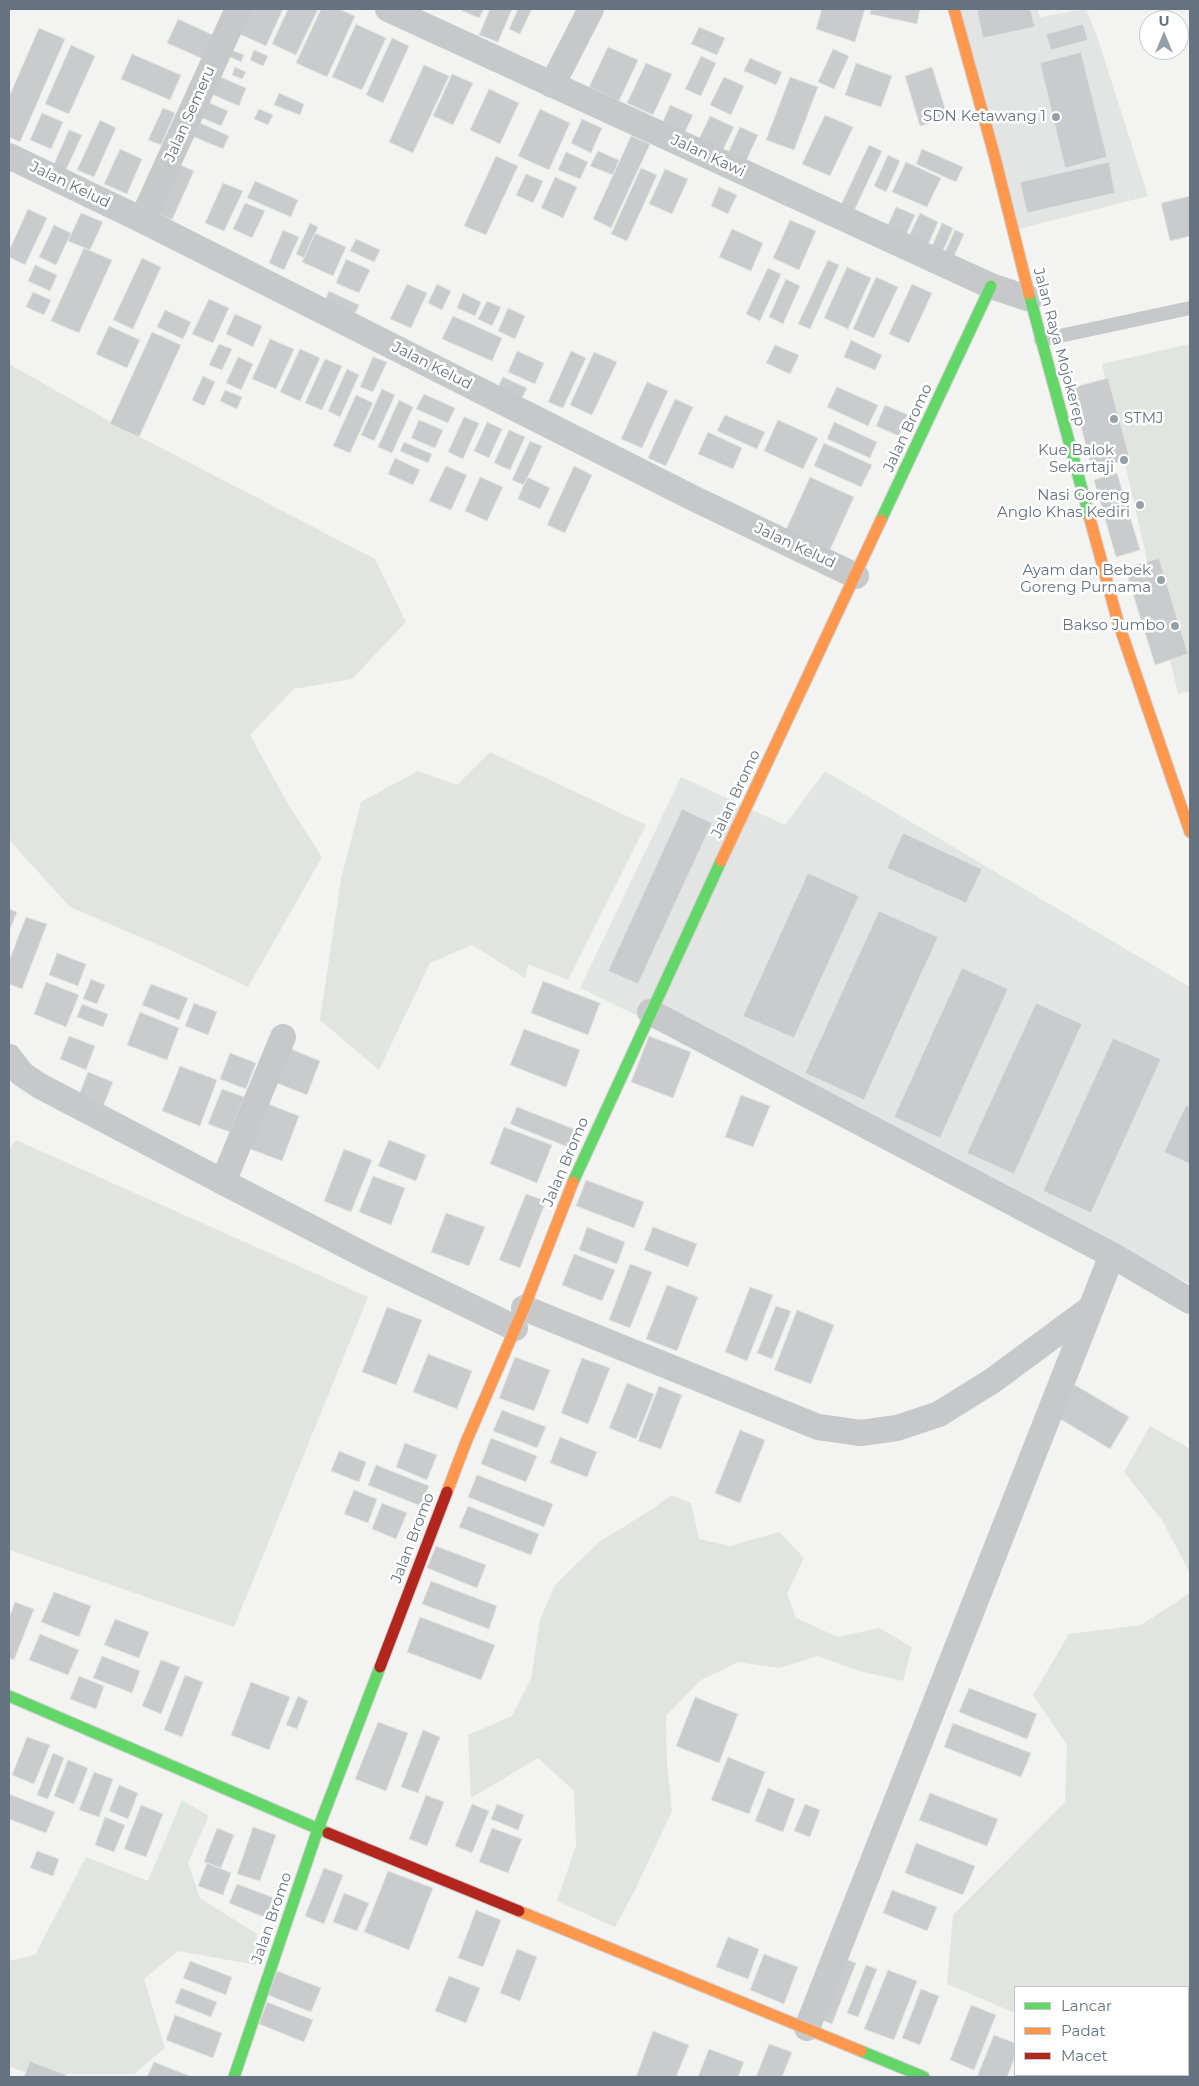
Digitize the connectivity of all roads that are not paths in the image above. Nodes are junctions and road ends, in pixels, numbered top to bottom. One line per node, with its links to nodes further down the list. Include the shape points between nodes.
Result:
1 (238, 9): 7 (street, Jalan Semeru)
2 (388, 9): 5 (street, Jalan Kawi)
3 (591, 9): 5 (street)
4 (954, 9): 9 (street, Jalan Raya Mojokerep)
5 (552, 85): 8 (street, Jalan Kawi)
6 (9, 156): 7 (street, Jalan Kelud)
7 (142, 220): 12 (street, Jalan Kelud, via 695,499)
8 (991, 286): 9 (street, Jalan Kawi); 12 (street, Jalan Bromo)
9 (1030, 299): 11 (street, Jalan Raya Mojokerep)
10 (1190, 308): 11 (lane)
11 (1041, 340): 13 (street, Jalan Raya Mojokerep, via 1118,622)
12 (856, 576): 14 (street, Jalan Bromo)
13 (1190, 832)
14 (650, 1012): 18 (street); 21 (street, Jalan Bromo, via 574,1179)
15 (283, 1037): 17 (street)
16 (9, 1057): 17 (street, via 22,1074 40,1086)
17 (223, 1182): 21 (street, via 368,1257)
18 (1112, 1256): 19 (street); 20 (street)
19 (1190, 1301)
20 (1091, 1308): 21 (street, via 992,1381 939,1414 897,1428 860,1433 818,1427); 24 (street)
21 (519, 1318): 23 (street, Jalan Bromo, via 462,1451)
22 (9, 1696): 23 (street)
23 (318, 1829): 24 (street); 25 (street, Jalan Bromo)
24 (807, 2028): 26 (street)
25 (234, 2077)
26 (924, 2077)

